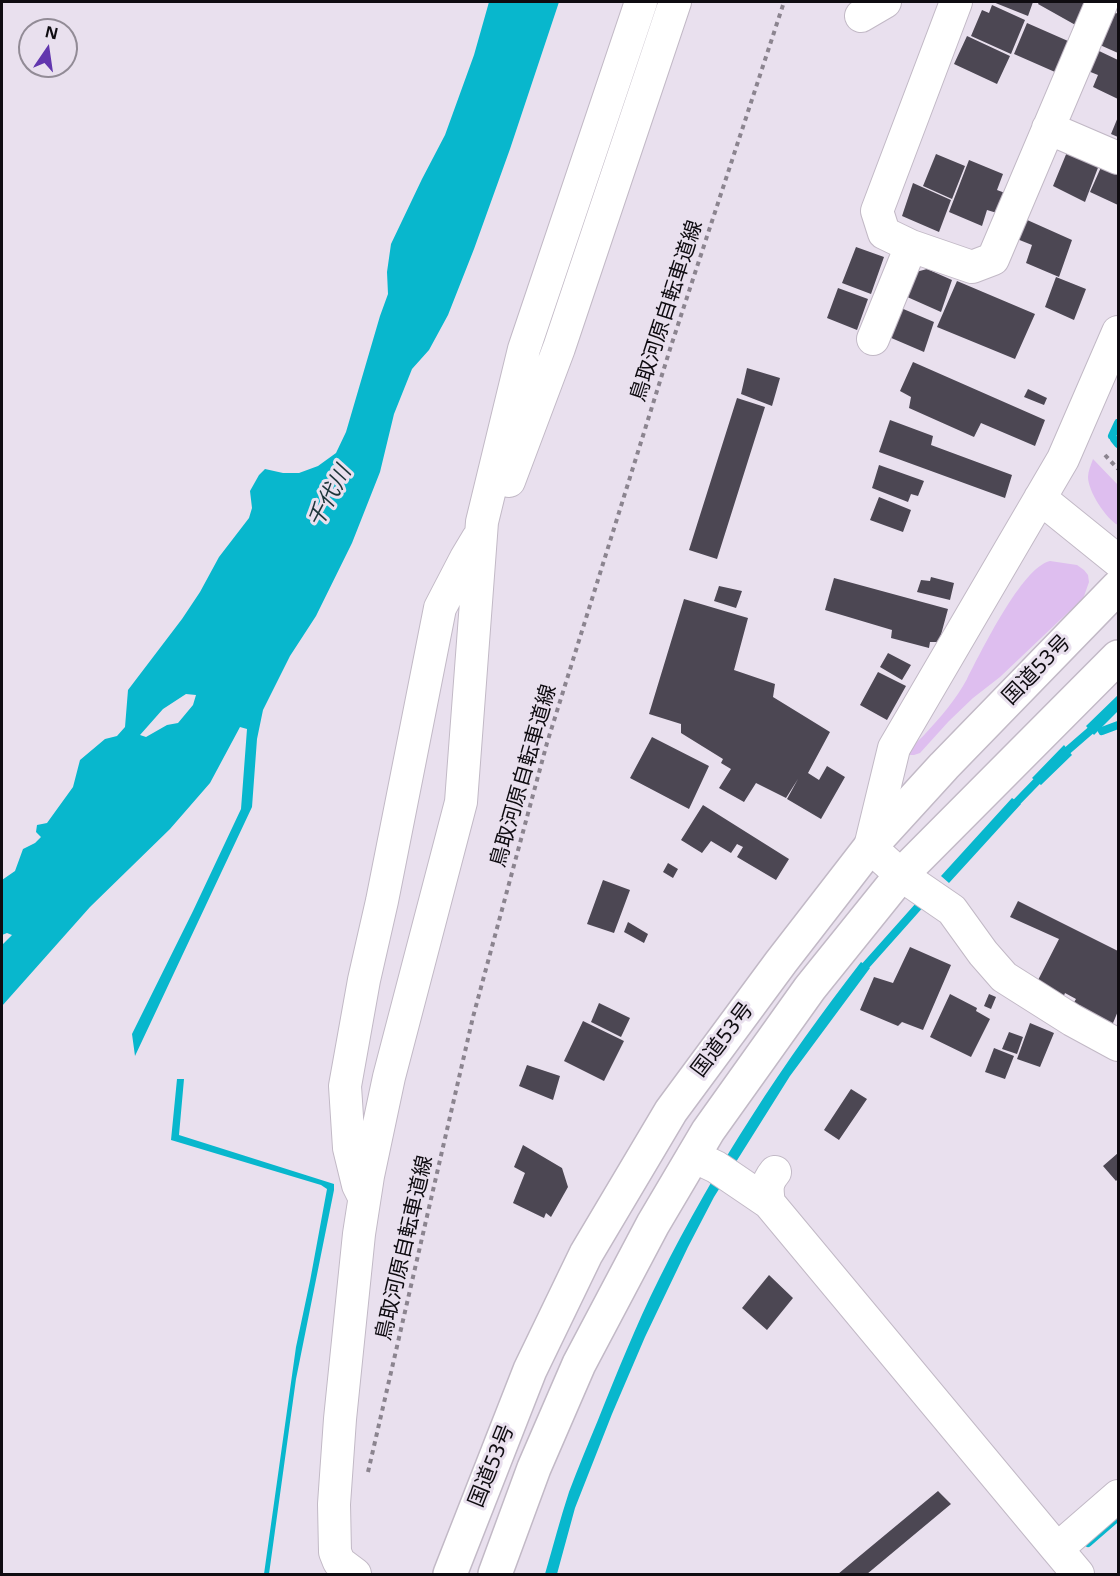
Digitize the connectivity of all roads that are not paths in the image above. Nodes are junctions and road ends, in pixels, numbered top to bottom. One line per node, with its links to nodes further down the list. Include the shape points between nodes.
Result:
1 (641, 2): 11 (street, via 524,349)
2 (675, 2): 11 (street, via 559,348 501,502)
3 (956, 2): 7 (street, via 878,211 884,233)
4 (1102, 2): 5 (street)
5 (1048, 128): 6 (street); 7 (street, via 993,260 972,267)
6 (1119, 158)
7 (911, 246): 9 (street)
8 (1119, 332): 10 (street, via 1063,459)
9 (873, 339)
10 (1040, 498): 12 (street); 15 (street, via 894,748)
11 (482, 532): 20 (street, via 461,802 389,1077); 20 (street, via 440,608 345,1086 349,1148)
12 (1119, 561)
13 (1119, 586): 15 (highway, 国道53号, via 944,765)
14 (1119, 657): 16 (highway, 国道53号)
15 (870, 847): 16 (street); 25 (highway, 国道53号, via 671,1111 586,1254 530,1370)
16 (902, 875): 17 (street, via 952,910 1004,977); 18 (highway, 国道53号, via 810,988)
17 (1119, 1045)
18 (693, 1156): 21 (street); 26 (highway, 国道53号, via 579,1364 534,1468)
19 (775, 1172): 21 (street, via 767,1188)
20 (365, 1199): 24 (street, via 334,1504 335,1552 339,1562)
21 (769, 1203): 23 (street)
22 (1119, 1496): 23 (street)
23 (1057, 1549): 27 (street)
24 (355, 1575)
25 (450, 1575)
26 (495, 1575)
27 (1078, 1575)

